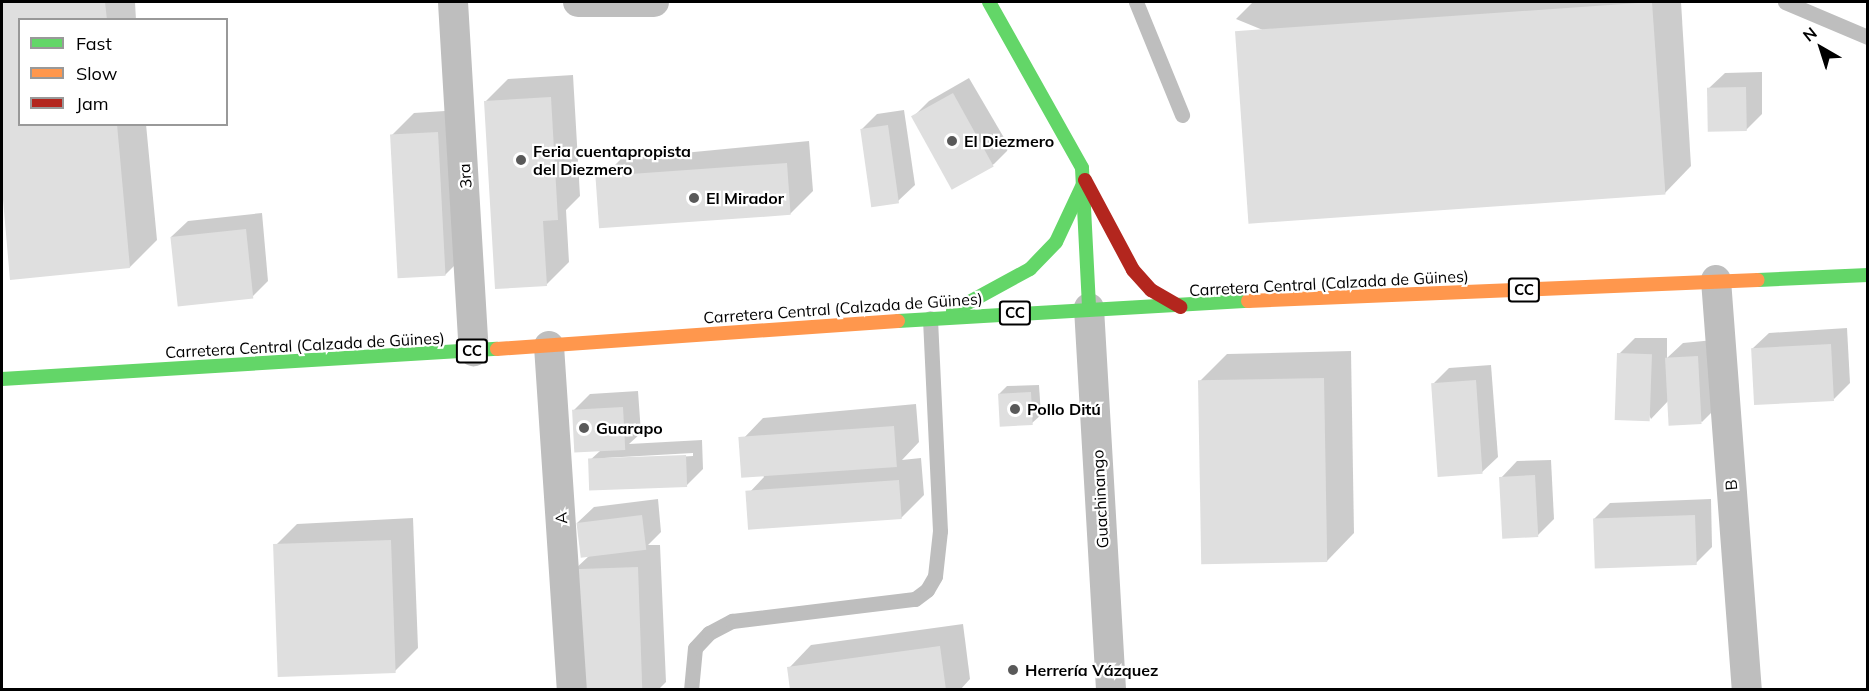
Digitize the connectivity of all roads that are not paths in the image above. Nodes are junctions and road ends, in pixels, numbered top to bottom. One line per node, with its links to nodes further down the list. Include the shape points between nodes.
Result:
1 (453, 2): 16 (street, 3ra)
2 (579, 2): 3 (street)
3 (644, 2)
4 (989, 2): 9 (main road, via 1082,168)
5 (1136, 2): 8 (lane)
6 (1785, 2): 7 (lane)
7 (1868, 37)
8 (1182, 115)
9 (1084, 180): 12 (main road, via 1133,270 1151,290); 13 (main road); 14 (main road, via 1056,242 1030,268 1020,277)
10 (1868, 275): 11 (main road, Carretera Central (Calzada de Güines) / CC)
11 (1716, 280): 12 (main road, Carretera Central (Calzada de Güines) / CC); 21 (street, B)
12 (1180, 307): 13 (main road, Carretera Central (Calzada de Güines) / CC)
13 (1089, 308): 14 (main road, Carretera Central (Calzada de Güines) / CC); 20 (street, Guachinango)
14 (936, 318): 15 (main road, Carretera Central (Calzada de Güines) / CC); 19 (lane, via 940,531 935,576 927,590 915,599 732,621 709,633 695,648)
15 (549, 346): 16 (main road, Carretera Central (Calzada de Güines) / CC); 18 (street, A)
16 (474, 351): 17 (main road, Carretera Central (Calzada de Güines) / CC)
17 (2, 379)
18 (572, 690)
19 (691, 690)
20 (1111, 690)
21 (1747, 690)

